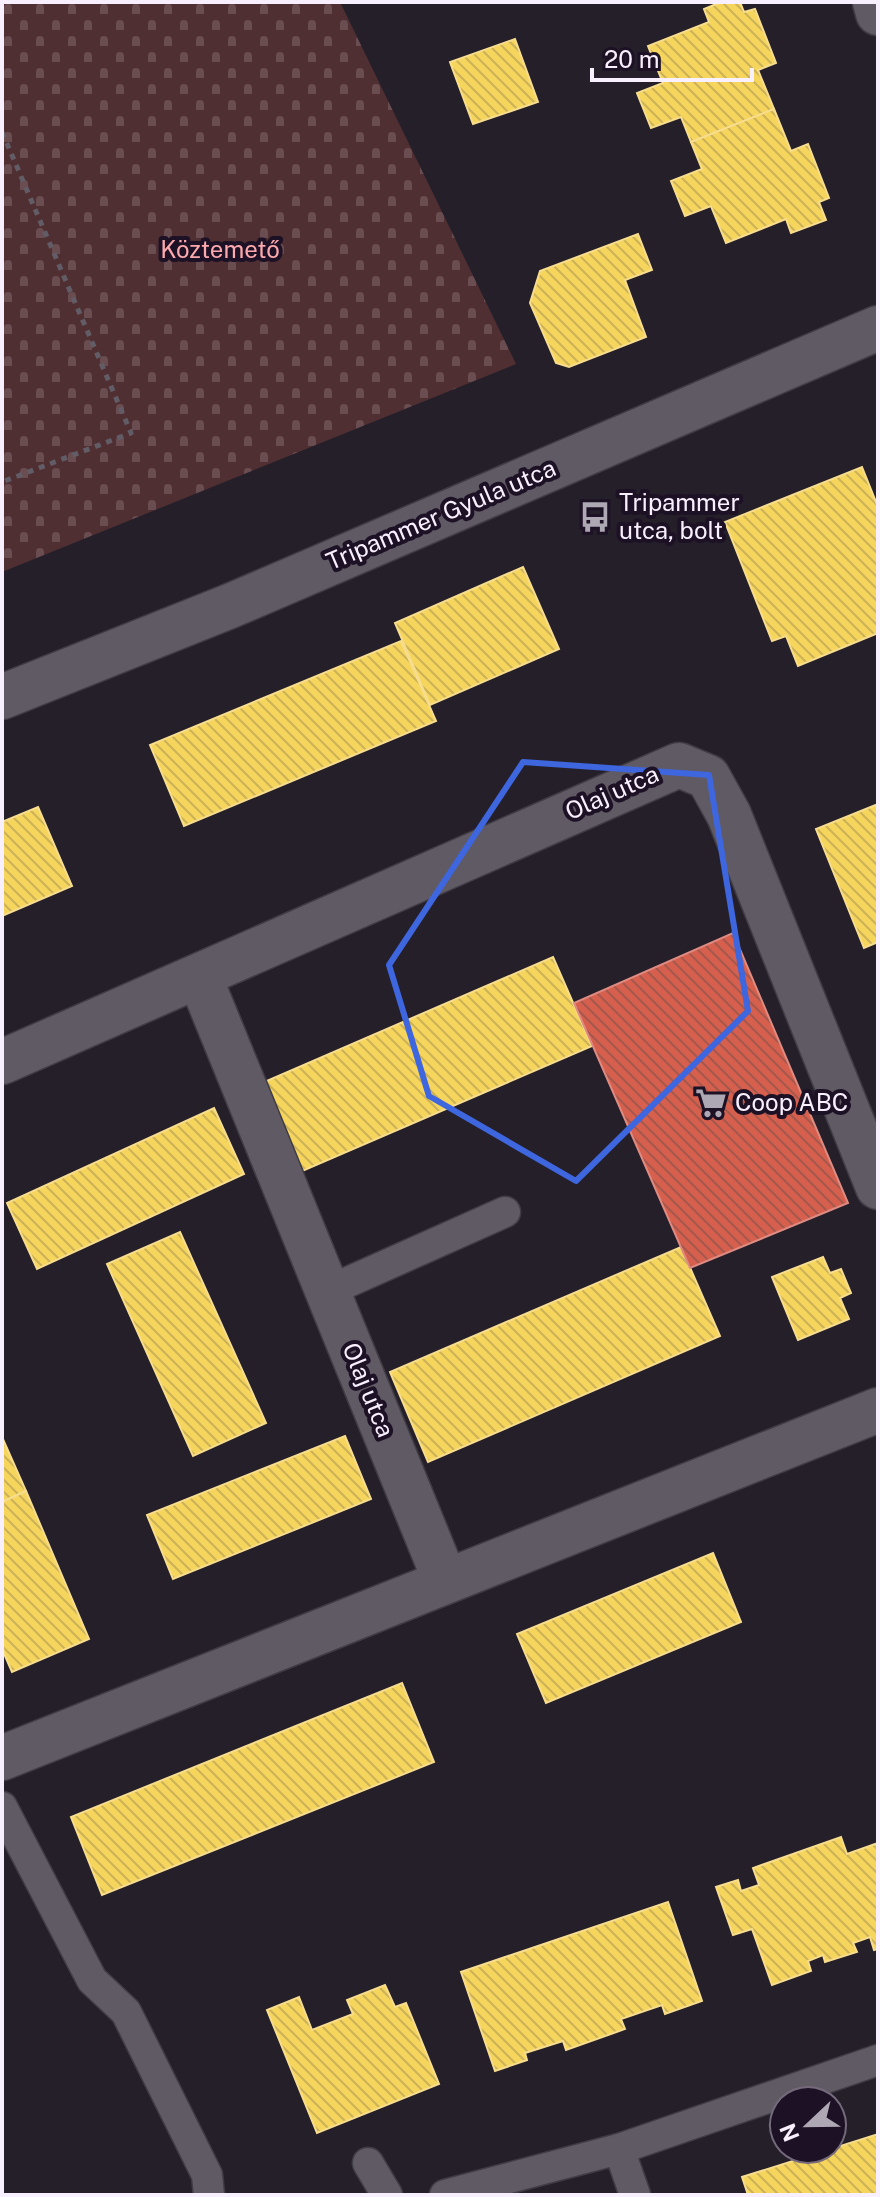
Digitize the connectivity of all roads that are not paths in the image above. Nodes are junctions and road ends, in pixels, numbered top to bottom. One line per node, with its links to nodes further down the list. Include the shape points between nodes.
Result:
1 (875, 2): 2 (street)
2 (878, 13)
3 (878, 328): 4 (street, Tripammer Gyula utca, via 244,600)
4 (2, 697)
5 (200, 978): 6 (street, Olaj utca); 7 (street, Olaj utca, via 669,767 694,768 708,777 729,815); 9 (street, Olaj utca)
6 (2, 1062)
7 (878, 1187)
8 (505, 1212): 9 (lane)
9 (328, 1291): 11 (street, Olaj utca)
10 (878, 1410): 11 (street)
11 (445, 1580): 12 (street)
12 (2, 1758)
13 (2, 1807): 17 (lane, via 92,1980 126,2012 207,2175)
14 (878, 2060): 15 (lane)
15 (619, 2149): 19 (lane); 20 (lane)
16 (368, 2163): 18 (lane)
17 (209, 2195)
18 (387, 2195)
19 (445, 2195)
20 (635, 2195)

